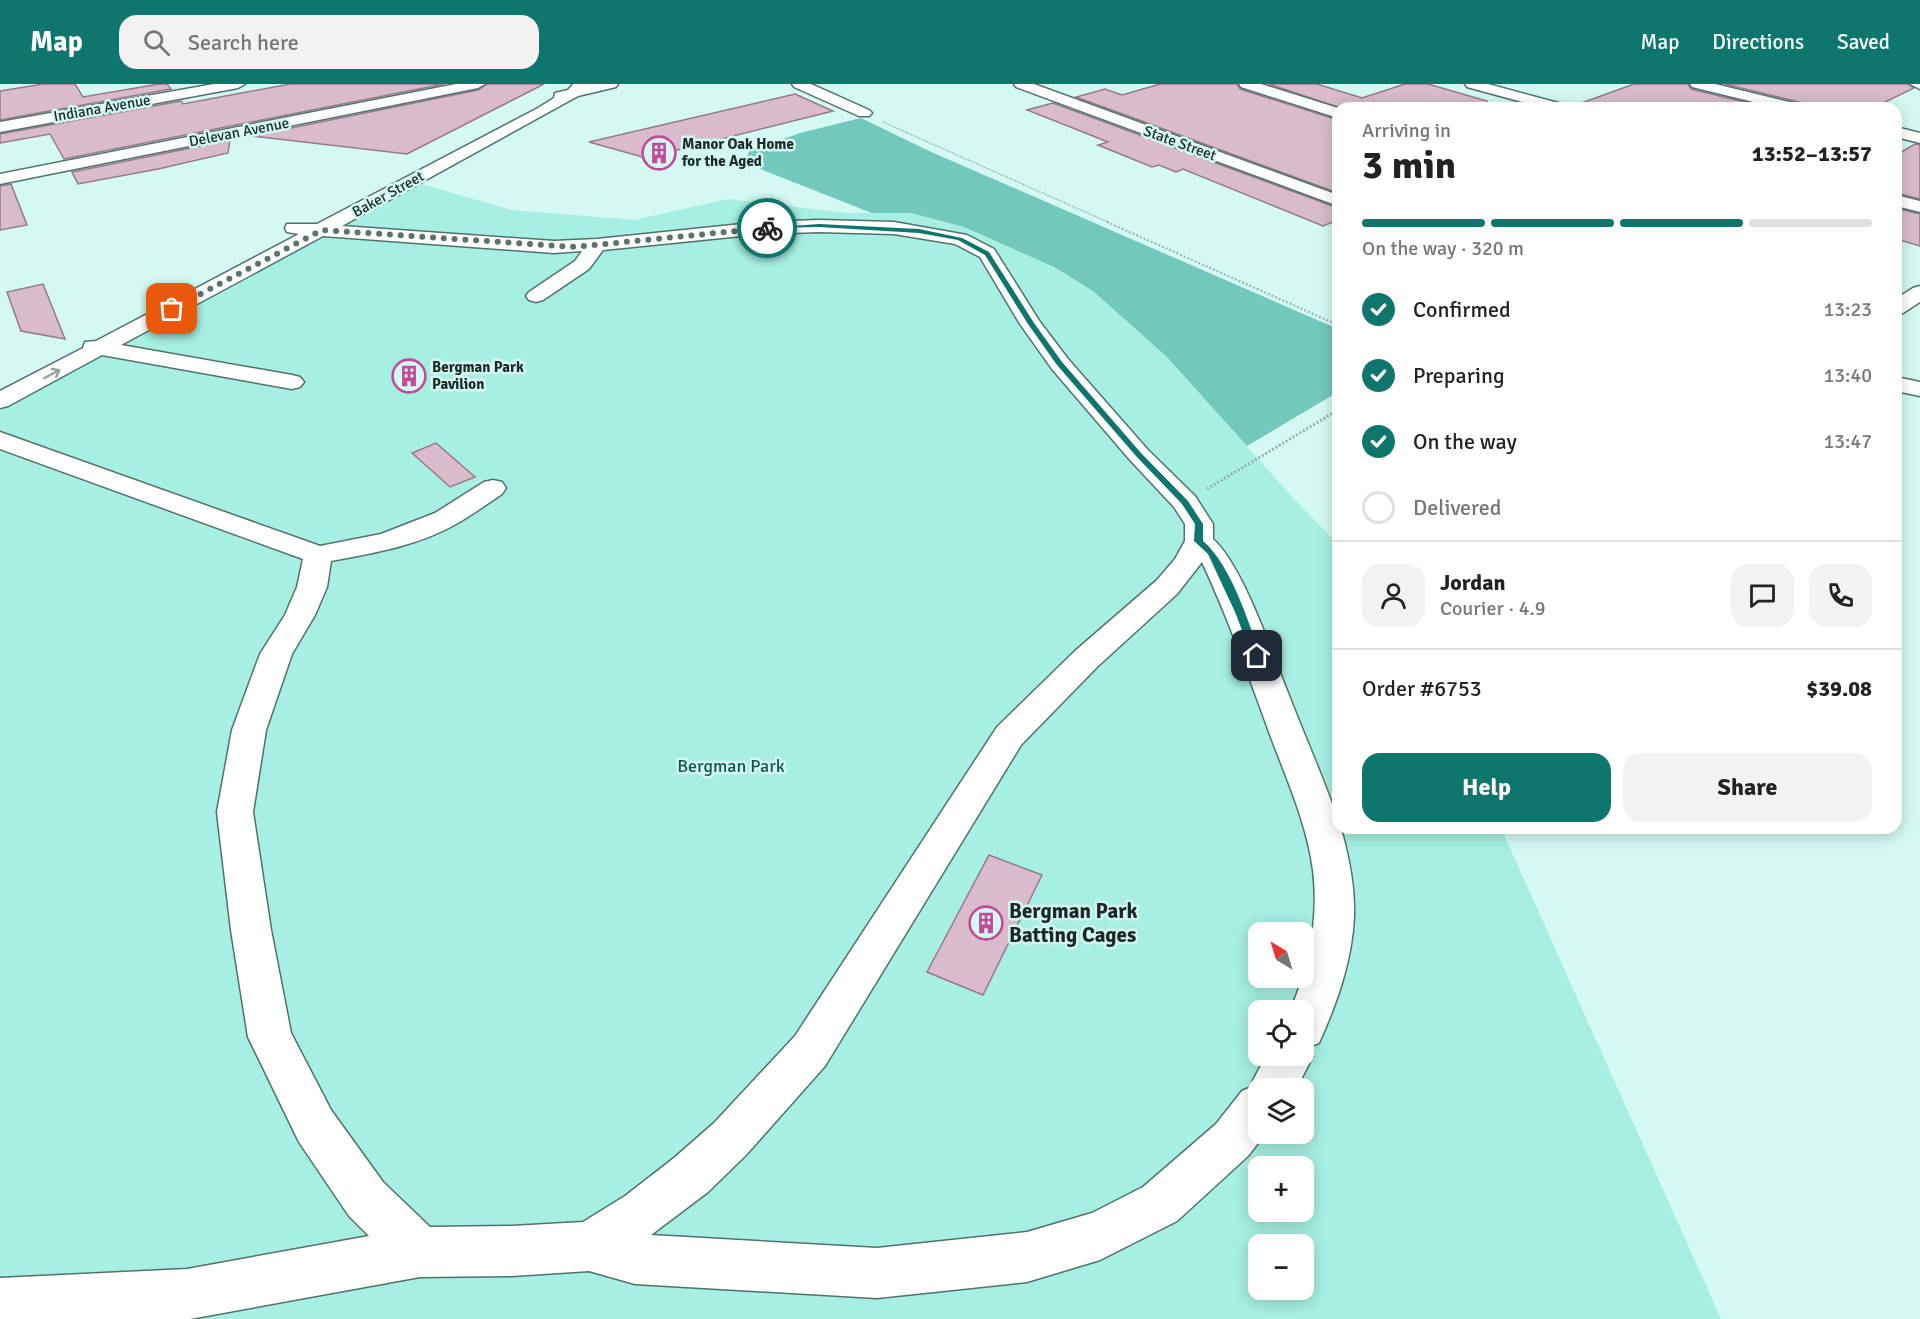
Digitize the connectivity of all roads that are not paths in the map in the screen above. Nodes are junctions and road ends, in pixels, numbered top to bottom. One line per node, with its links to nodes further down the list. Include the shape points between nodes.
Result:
1 (238, 84): 16 (street, Indiana Avenue)
2 (478, 84): 19 (street, Delevan Avenue)
3 (611, 84): 10 (street)
4 (799, 84): 15 (street)
5 (1021, 84): 20 (street, State Street)
6 (1246, 84): 14 (street)
7 (1472, 84): 11 (street)
8 (1519, 84): 11 (street)
9 (1697, 84): 13 (street)
10 (572, 87): 23 (street, Baker Street, via 557,91); 24 (street, Baker Street)
11 (1499, 91): 12 (street)
12 (1539, 102)
13 (1772, 102)
14 (1332, 111)
15 (864, 113)
16 (0, 127)
17 (1902, 134): 18 (street)
18 (1920, 138)
19 (0, 179)
20 (1332, 199)
21 (1902, 202): 22 (street)
22 (1920, 207)
23 (294, 228): 24 (street); 29 (street, Baker Street)
24 (322, 230): 25 (street, via 554,247); 30 (street, Baker Street)
25 (597, 245): 27 (street, via 582,265); 37 (street, via 819,226 902,229 960,239 987,253 1060,364 1185,502 1199,524)
26 (1920, 292): 28 (street)
27 (536, 296)
28 (1902, 305)
29 (73, 344): 30 (street); 34 (street, Baker Street)
30 (100, 348): 31 (street); 34 (street, Baker Street, one-way to 30)
31 (292, 382)
32 (1902, 385): 33 (street)
33 (1920, 389)
34 (1, 392)
35 (0, 440): 38 (street)
36 (493, 488): 38 (street, via 445,519 417,531 387,542)
37 (1198, 541): 39 (street, via 1212,553 1240,612 1324,836 1332,871 1334,916 1329,956); 41 (street, via 1187,563 1167,587 1086,659 1009,736 810,1051 730,1139 691,1175 642,1213)
38 (318, 555): 42 (street, via 312,587 276,654 249,730 235,812 251,930 270,1037 315,1126 366,1199)
39 (1314, 1005)
40 (1248, 1120): 41 (street, via 1232,1140 1160,1204 1100,1235 1027,1257 877,1273 634,1259)
41 (589, 1246): 42 (street)
42 (420, 1252): 43 (street, via 187,1294)
43 (0, 1304)

